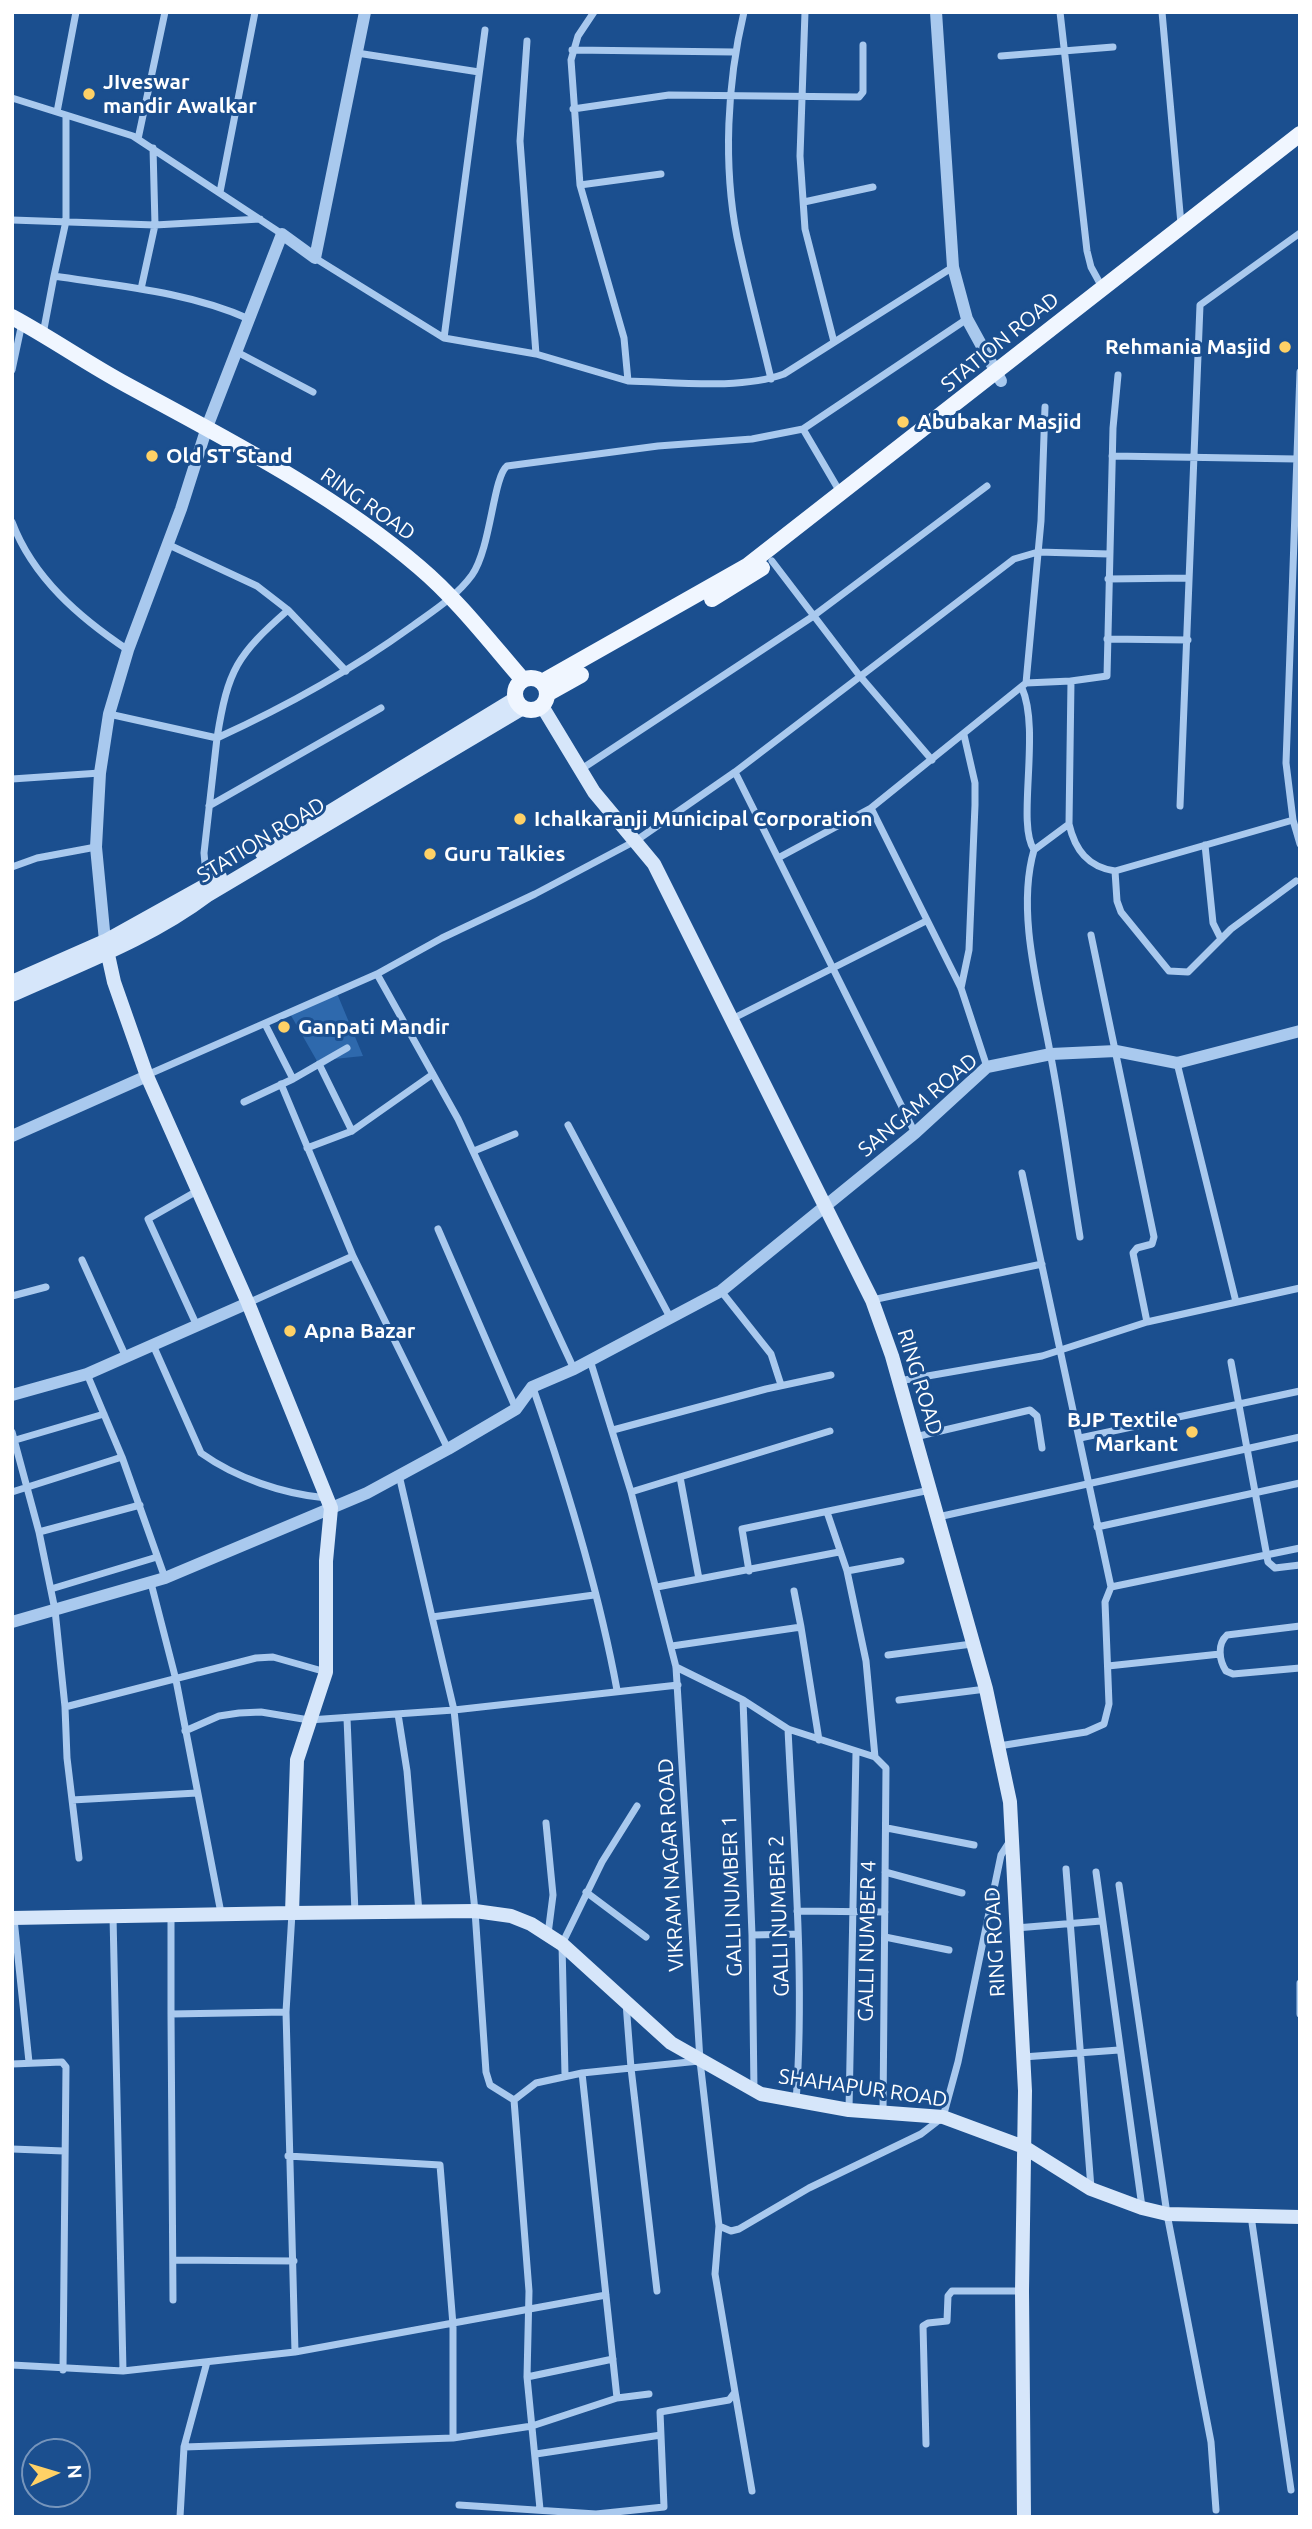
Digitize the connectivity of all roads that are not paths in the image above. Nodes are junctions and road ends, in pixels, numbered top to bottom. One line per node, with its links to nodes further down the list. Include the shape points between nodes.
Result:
1 (76, 12): 25 (street)
2 (165, 12): 28 (street)
3 (255, 12): 34 (street)
4 (365, 12): 17 (street)
5 (594, 12): 15 (street)
6 (744, 12): 18 (street)
7 (805, 12): 21 (street)
8 (936, 12): 44 (street)
9 (1060, 12): 16 (street)
10 (1162, 12): 40 (street)
11 (485, 30): 20 (street)
12 (527, 41): 55 (street, via 520,141)
13 (863, 46): 21 (street, via 863,92 859,97)
14 (1113, 47): 16 (street)
15 (572, 50): 18 (street); 24 (street)
16 (1065, 50): 19 (street); 46 (street, via 1087,251)
17 (357, 52): 20 (street); 43 (street)
18 (734, 52): 22 (street)
19 (1001, 57)
20 (479, 72): 52 (street)
21 (802, 96): 22 (street); 35 (street)
22 (731, 97): 24 (street, via 669,95); 60 (street, via 737,235)
23 (12, 98): 25 (street)
24 (573, 109): 32 (street)
25 (57, 112): 26 (street)
26 (66, 115): 28 (street); 38 (street)
27 (1300, 135): 40 (main road, STATION ROAD)
28 (138, 139): 30 (street)
29 (1300, 145): 59 (main road, STATION ROAD)
30 (153, 148): 34 (street); 39 (street)
31 (661, 174): 32 (street)
32 (580, 185): 61 (street, via 624,338)
33 (873, 187): 35 (street)
34 (220, 192): 36 (street)
35 (804, 202): 53 (street, via 805,229)
36 (261, 219): 39 (street); 42 (street)
37 (12, 220): 38 (street)
38 (66, 221): 39 (street); 45 (street)
39 (155, 225): 47 (street)
40 (1181, 228): 46 (main road, STATION ROAD)
41 (1300, 233): 67 (street, via 1200,305)
42 (282, 234): 43 (street); 48 (street)
43 (314, 258): 52 (street)
44 (953, 267): 49 (street); 53 (street)
45 (54, 276): 47 (street); 51 (street)
46 (1102, 287): 59 (main road, STATION ROAD)
47 (141, 289): 48 (street, via 222,307)
48 (249, 318): 54 (street)
49 (967, 319): 59 (street); 65 (street)
50 (17, 320): 51 (main road, RING ROAD); 56 (street)
51 (43, 334): 64 (main road, RING ROAD)
52 (444, 338): 55 (street)
53 (834, 342): 60 (street)
54 (237, 352): 62 (street); 64 (street)
55 (536, 354): 61 (street)
56 (12, 370)
57 (1300, 372): 68 (street)
58 (1118, 375): 66 (street)
59 (999, 377): 70 (main road, STATION ROAD); 75 (main road, STATION ROAD)
60 (771, 379): 61 (street)
61 (628, 381)
62 (313, 392)
63 (1045, 407): 73 (street)
64 (207, 427): 72 (street); 78 (main road, RING ROAD, via 354,514)
65 (803, 429): 70 (street); 78 (street, via 752,439 507,466 499,479 487,546 472,575)
66 (1112, 456): 67 (street); 74 (street)
67 (1192, 456): 68 (street); 76 (street)
68 (1297, 459): 103 (street, via 1286,763)
69 (987, 486): 80 (street)
70 (842, 495): 89 (main road, STATION ROAD, via 747,566 564,673)
71 (12, 522): 83 (street, via 49,584 83,620)
72 (166, 544): 79 (street, via 257,586); 83 (street)
73 (1038, 552): 74 (street); 85 (street, via 1014,559); 88 (street)
74 (1109, 554): 77 (street)
75 (772, 561): 80 (street); 89 (main road, STATION ROAD)
76 (1189, 578): 77 (street); 82 (street)
77 (1108, 579): 81 (street)
78 (452, 598): 84 (street); 86 (main road, RING ROAD)
79 (288, 610): 84 (street); 94 (street, via 248,646 237,663)
80 (812, 617): 85 (street); 96 (street)
81 (1107, 639): 82 (street); 87 (street, via 1107,677)
82 (1188, 640): 101 (street)
83 (128, 650): 92 (street)
84 (346, 671): 94 (street, via 279,710)
85 (859, 675): 95 (street); 97 (street)
86 (523, 680): 89 (main road, via 530,678); 90 (main road, via 518,685)
87 (1071, 681): 88 (street); 104 (street)
88 (1024, 685): 93 (street); 109 (street, via 1031,723 1029,826)
89 (544, 694): 90 (main road, via 530,710); 96 (main road, RING ROAD)
90 (519, 703): 114 (main road, STATION ROAD)
91 (381, 708): 100 (street)
92 (109, 715): 94 (street); 98 (street)
93 (964, 735): 95 (street); 122 (street, via 975,805 969,950)
94 (217, 738): 100 (street)
95 (932, 760): 102 (street)
96 (580, 771): 105 (main road, RING ROAD)
97 (735, 772): 105 (street); 110 (street)
98 (100, 774): 99 (street); 108 (street)
99 (12, 779)
100 (209, 806): 114 (street, via 204,853)
101 (1180, 806)
102 (871, 808): 110 (street); 115 (street)
103 (1293, 820): 106 (street); 107 (street)
104 (1069, 824): 109 (street); 112 (street, via 1073,844 1088,860)
105 (637, 840): 120 (street); 124 (main road, RING ROAD, via 654,864)
106 (1300, 844)
107 (1205, 845): 112 (street); 117 (street, via 1213,923)
108 (96, 847): 111 (street); 118 (street)
109 (1034, 850): 129 (street, via 1029,947)
110 (778, 858): 119 (street)
111 (12, 867)
112 (1115, 871): 117 (street, via 1121,912 1169,971 1188,972)
113 (1296, 881): 117 (street)
114 (207, 890): 118 (main road, STATION ROAD)
115 (926, 920): 119 (street); 122 (street)
116 (1091, 935): 128 (street)
117 (1221, 939)
118 (106, 946): 121 (main road, STATION ROAD); 123 (main road, STATION ROAD); 134 (main road)
119 (832, 969): 124 (street); 140 (street)
120 (377, 974): 125 (street); 133 (street)
121 (12, 982)
122 (961, 988): 132 (street)
123 (12, 995)
124 (729, 1020): 147 (main road, RING ROAD)
125 (265, 1024): 134 (street); 135 (street)
126 (1300, 1031): 130 (street, SANGAM ROAD)
127 (347, 1048): 131 (street)
128 (1116, 1051): 129 (street, SANGAM ROAD); 130 (street, SANGAM ROAD); 161 (street, via 1154,1237 1152,1244 1133,1253)
129 (1051, 1054): 132 (street, SANGAM ROAD); 149 (street)
130 (1177, 1063): 158 (street)
131 (319, 1064): 135 (street); 139 (street)
132 (987, 1067): 140 (street, SANGAM ROAD)
133 (433, 1074): 139 (street); 144 (street)
134 (147, 1076): 142 (street); 146 (main road)
135 (293, 1079): 136 (street)
136 (281, 1084): 137 (street); 143 (street)
137 (244, 1102)
138 (568, 1125): 160 (street)
139 (352, 1131): 143 (street)
140 (915, 1133): 147 (street, SANGAM ROAD)
141 (514, 1134): 144 (street)
142 (12, 1136)
143 (307, 1147): 150 (street)
144 (474, 1152): 168 (street)
145 (1022, 1173): 152 (street)
146 (197, 1191): 159 (main road); 162 (street, via 148,1219)
147 (825, 1207): 155 (street, SANGAM ROAD); 157 (main road, RING ROAD)
148 (438, 1229): 177 (street)
149 (1080, 1237)
150 (353, 1256): 159 (street); 186 (street)
151 (82, 1260): 165 (street)
152 (1042, 1264): 157 (street); 164 (street)
153 (46, 1287): 156 (street)
154 (1300, 1288): 158 (street)
155 (721, 1291): 160 (street, SANGAM ROAD); 172 (street, via 771,1354)
156 (12, 1296)
157 (872, 1300): 171 (main road, RING ROAD)
158 (1236, 1302): 161 (street)
159 (248, 1303): 162 (street); 198 (main road)
160 (671, 1320): 166 (street, SANGAM ROAD)
161 (1147, 1322): 164 (street)
162 (198, 1327): 163 (street)
163 (152, 1345): 165 (street); 198 (street, via 201,1453 285,1492)
164 (1062, 1349): 171 (street); 184 (street)
165 (125, 1355): 169 (street)
166 (590, 1359): 168 (street, SANGAM ROAD); 179 (street, VIKRAM NAGAR ROAD)
167 (1231, 1362): 176 (street)
168 (574, 1369): 173 (street, SANGAM ROAD)
169 (87, 1374): 175 (street); 178 (street)
170 (831, 1375): 172 (street)
171 (899, 1381): 181 (main road, RING ROAD)
172 (781, 1385): 179 (street)
173 (532, 1387): 177 (street); 219 (street, via 562,1471)
174 (1300, 1391): 176 (street)
175 (12, 1395)
176 (1239, 1404): 184 (street); 187 (street)
177 (516, 1409): 186 (street)
178 (104, 1414): 183 (street); 188 (street)
179 (613, 1430): 196 (street, VIKRAM NAGAR ROAD)
180 (830, 1431): 190 (street)
181 (915, 1437): 185 (street, via 1030,1410 1037,1416); 194 (main road, RING ROAD)
182 (1300, 1437): 187 (street)
183 (13, 1438): 193 (street)
184 (1080, 1438): 192 (street)
185 (1042, 1448)
186 (448, 1449): 189 (street)
187 (1247, 1450): 192 (street); 197 (street)
188 (122, 1457): 193 (street); 199 (street)
189 (399, 1475): 198 (street); 221 (street)
190 (680, 1477): 196 (street); 213 (street)
191 (1300, 1483): 197 (street)
192 (1088, 1486): 201 (street); 202 (street)
193 (27, 1488): 195 (street); 203 (street)
194 (930, 1490): 200 (street); 201 (main road, RING ROAD)
195 (12, 1492)
196 (631, 1492): 215 (street, VIKRAM NAGAR ROAD)
197 (1256, 1492): 202 (street); 206 (street)
198 (329, 1503): 212 (street); 232 (main road)
199 (140, 1505): 203 (street); 207 (street)
200 (827, 1512): 205 (street); 210 (street, via 742,1529)
201 (937, 1518): 225 (main road, RING ROAD)
202 (1097, 1527): 216 (street)
203 (39, 1532): 217 (street)
204 (1300, 1548): 206 (street)
205 (839, 1552): 210 (street); 211 (street)
206 (1267, 1555): 209 (street, via 1275,1568); 216 (street)
207 (157, 1556): 212 (street); 217 (street)
208 (901, 1561): 211 (street)
209 (1300, 1565)
210 (749, 1571): 213 (street)
211 (847, 1571): 249 (street, via 866,1661)
212 (165, 1578): 214 (street)
213 (699, 1579): 215 (street)
214 (151, 1583): 220 (street); 233 (street)
215 (657, 1587): 226 (street, VIKRAM NAGAR ROAD)
216 (1111, 1587): 229 (street, via 1104,1602)
217 (51, 1589): 220 (street)
218 (794, 1591): 224 (street)
219 (594, 1595): 221 (street); 236 (street)
220 (55, 1610): 222 (street); 239 (street)
221 (432, 1617): 240 (street)
222 (12, 1622)
223 (1300, 1626): 227 (street, via 1227,1635)
224 (801, 1627): 226 (street); 246 (street)
225 (972, 1644): 228 (street); 235 (main road, RING ROAD)
226 (672, 1646): 230 (street, VIKRAM NAGAR ROAD)
227 (1220, 1654): 229 (street); 231 (street, via 1226,1671 1233,1674)
228 (888, 1655)
229 (1108, 1666): 247 (street, via 1108,1718 1098,1728)
230 (676, 1667): 234 (street, VIKRAM NAGAR ROAD); 237 (street)
231 (1300, 1668)
232 (326, 1672): 233 (street, via 273,1657); 243 (main road)
233 (176, 1680): 239 (street); 245 (street)
234 (678, 1685): 236 (street); 293 (street, VIKRAM NAGAR ROAD)
235 (986, 1689): 238 (street); 247 (main road, RING ROAD)
236 (617, 1690): 240 (street)
237 (743, 1700): 244 (street); 280 (street, GALLI NUMBER 1)
238 (899, 1700)
239 (65, 1707): 251 (street)
240 (454, 1710): 241 (street); 264 (street)
241 (398, 1714): 242 (street); 270 (street)
242 (347, 1718): 243 (street); 271 (street)
243 (309, 1720): 245 (street, via 239,1713 219,1716); 269 (main road, via 294,1783)
244 (788, 1729): 246 (street); 265 (street, GALLI NUMBER 2)
245 (186, 1731): 250 (street)
246 (819, 1740): 248 (street)
247 (999, 1746): 255 (main road, RING ROAD, via 1010,1802)
248 (856, 1752): 249 (street); 266 (street)
249 (875, 1757): 254 (street, GALLI NUMBER 4, via 886,1768)
250 (197, 1793): 251 (street); 268 (street)
251 (72, 1800): 257 (street)
252 (637, 1806): 262 (street)
253 (546, 1823): 278 (street, via 553,1895)
254 (887, 1828): 256 (street); 259 (street, GALLI NUMBER 4)
255 (1011, 1839): 277 (main road, RING ROAD); 304 (street, via 1001,1855)
256 (974, 1845)
257 (79, 1858)
258 (1066, 1869): 276 (street)
259 (885, 1872): 263 (street); 267 (street, GALLI NUMBER 4)
260 (1096, 1872): 275 (street)
261 (1119, 1885): 311 (street)
262 (586, 1892): 281 (street); 283 (street)
263 (962, 1893)
264 (475, 1911): 270 (main road, SHAHAPUR ROAD); 278 (main road, SHAHAPUR ROAD, via 511,1916); 300 (street, via 486,2072 490,2085)
265 (797, 1911): 266 (street); 279 (street, GALLI NUMBER 2)
266 (850, 1911): 267 (street); 302 (street)
267 (885, 1912): 282 (street, GALLI NUMBER 4)
268 (221, 1913): 269 (main road, SHAHAPUR ROAD); 273 (main road, SHAHAPUR ROAD)
269 (292, 1913): 271 (main road, SHAHAPUR ROAD); 287 (street)
270 (419, 1913): 271 (main road, SHAHAPUR ROAD)
271 (355, 1914)
272 (113, 1916): 273 (main road, SHAHAPUR ROAD); 274 (main road, SHAHAPUR ROAD); 328 (street)
273 (171, 1916): 288 (street)
274 (13, 1919): 294 (street)
275 (1101, 1921): 276 (street); 290 (street)
276 (1070, 1924): 277 (street); 291 (street)
277 (1016, 1928): 292 (main road, RING ROAD)
278 (548, 1934): 283 (main road, SHAHAPUR ROAD)
279 (798, 1934): 280 (street); 301 (street, GALLI NUMBER 2)
280 (752, 1935): 299 (street, GALLI NUMBER 1)
281 (646, 1937)
282 (885, 1937): 284 (street); 303 (street, GALLI NUMBER 4)
283 (562, 1944): 286 (main road, SHAHAPUR ROAD); 298 (street)
284 (949, 1950)
285 (1300, 1983): 289 (street)
286 (625, 2003): 293 (main road, SHAHAPUR ROAD); 296 (street)
287 (286, 2012): 288 (street); 308 (street)
288 (172, 2014): 315 (street)
289 (1300, 2014)
290 (1119, 2050): 291 (street); 310 (street)
291 (1079, 2053): 292 (street); 309 (street)
292 (1023, 2057): 305 (main road, RING ROAD)
293 (699, 2061): 296 (street); 299 (main road, SHAHAPUR ROAD); 314 (street, VIKRAM NAGAR ROAD)
294 (29, 2062): 295 (street); 307 (street, via 62,2062 66,2067)
295 (12, 2064)
296 (631, 2068): 297 (street); 317 (street)
297 (582, 2073): 298 (street); 319 (street)
298 (565, 2075): 300 (street, via 536,2082)
299 (754, 2091): 301 (main road, SHAHAPUR ROAD)
300 (514, 2100): 321 (street)
301 (796, 2103): 302 (main road, SHAHAPUR ROAD)
302 (849, 2110): 303 (main road, SHAHAPUR ROAD)
303 (883, 2114): 304 (main road, SHAHAPUR ROAD)
304 (943, 2117): 305 (main road, SHAHAPUR ROAD); 314 (street, via 921,2134 809,2188 738,2229)
305 (1024, 2147): 309 (main road, SHAHAPUR ROAD); 318 (main road, RING ROAD)
306 (12, 2149): 307 (street)
307 (64, 2151): 327 (street)
308 (288, 2157): 316 (street); 322 (street, via 440,2165)
309 (1091, 2189): 310 (main road, SHAHAPUR ROAD)
310 (1142, 2208): 311 (main road, SHAHAPUR ROAD)
311 (1167, 2214): 312 (main road, SHAHAPUR ROAD); 343 (street, via 1212,2442)
312 (1251, 2215): 313 (main road, SHAHAPUR ROAD); 339 (street)
313 (1300, 2217)
314 (719, 2226): 330 (street, VIKRAM NAGAR ROAD, via 715,2274)
315 (173, 2260): 316 (street); 320 (street)
316 (294, 2261): 323 (street)
317 (657, 2291)
318 (1022, 2291): 336 (street, via 952,2291 947,2321 923,2326); 345 (main road, RING ROAD)
319 (606, 2295): 321 (street); 324 (street)
320 (173, 2300)
321 (529, 2308): 322 (street); 329 (street)
322 (453, 2325): 323 (street); 335 (street)
323 (295, 2352): 325 (street)
324 (613, 2360): 329 (street); 332 (street)
325 (207, 2362): 328 (street); 337 (street)
326 (12, 2365): 327 (street)
327 (63, 2370): 328 (street)
328 (123, 2371)
329 (527, 2377): 333 (street)
330 (735, 2392): 334 (street, via 729,2400 660,2412); 340 (street, VIKRAM NAGAR ROAD)
331 (649, 2394): 332 (street)
332 (617, 2398): 333 (street)
333 (532, 2426): 335 (street); 338 (street)
334 (661, 2435): 338 (street); 342 (street, via 664,2507 596,2514)
335 (453, 2438): 337 (street)
336 (926, 2444)
337 (184, 2447): 344 (street)
338 (536, 2454): 342 (street)
339 (1291, 2490)
340 (752, 2491)
341 (459, 2505): 342 (street)
342 (540, 2509)
343 (1216, 2510)
344 (180, 2513)
345 (1024, 2517)

